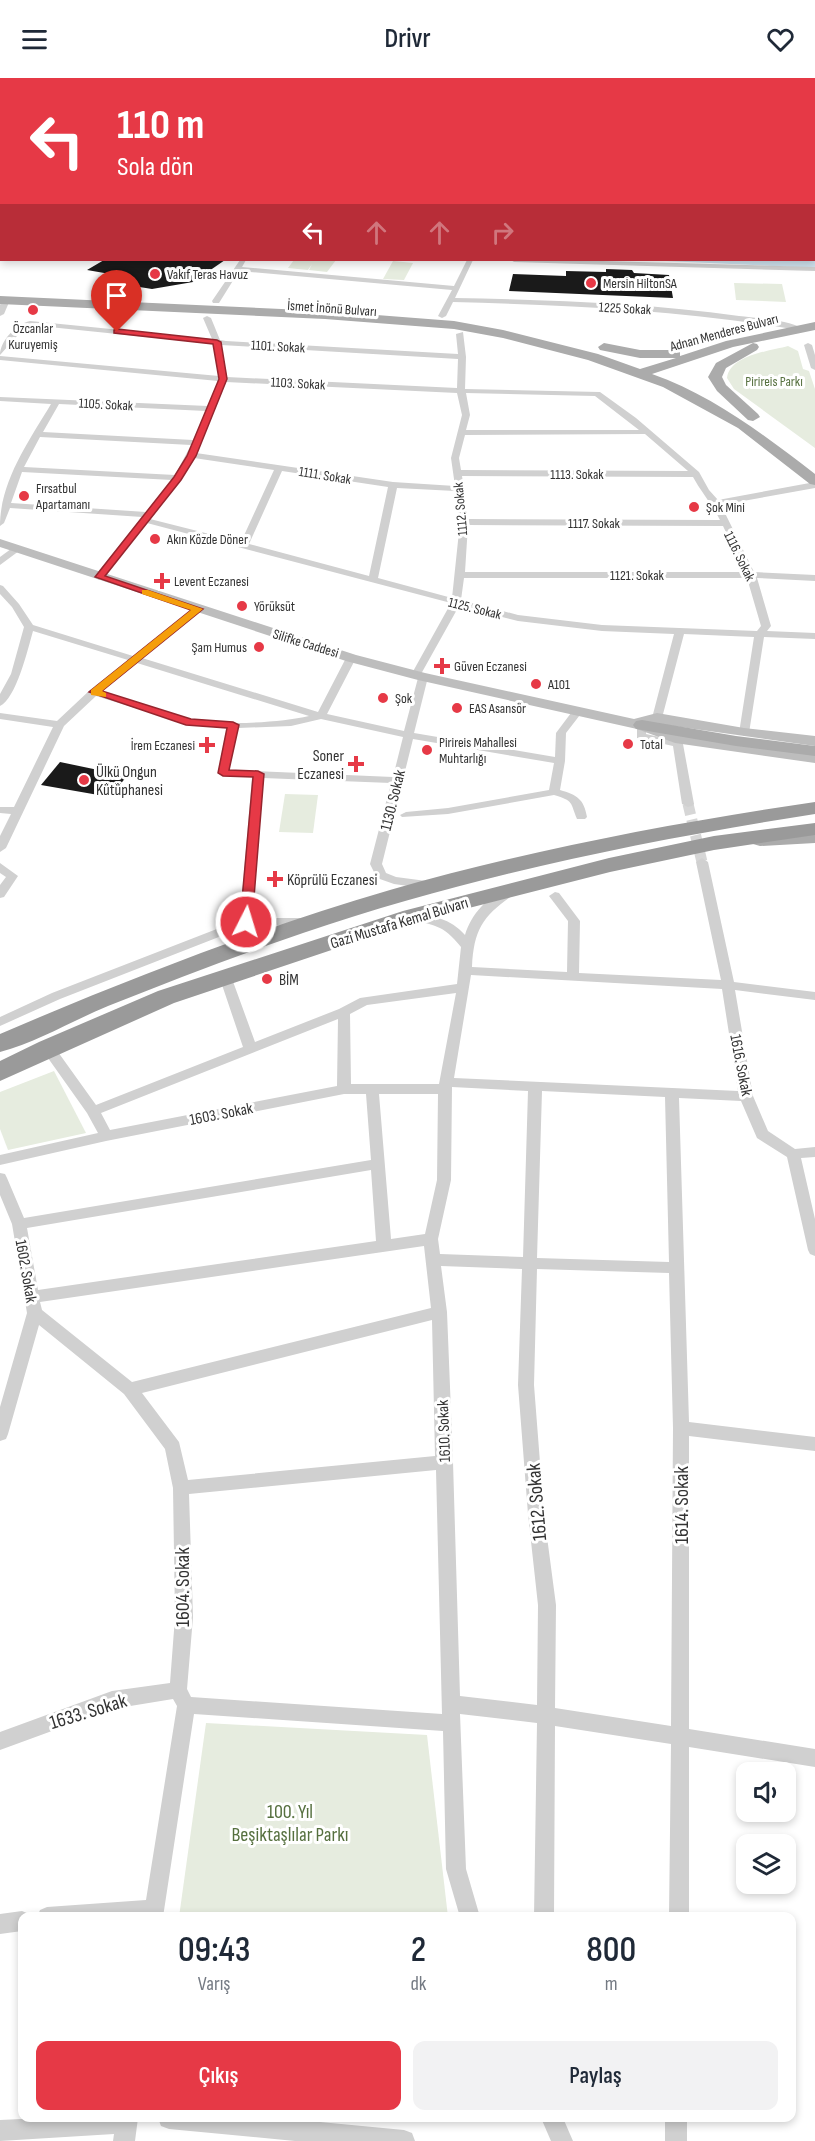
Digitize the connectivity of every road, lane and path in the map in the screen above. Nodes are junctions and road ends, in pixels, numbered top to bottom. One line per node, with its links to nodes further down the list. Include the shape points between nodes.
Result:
1 (242, 261): 4 (street)
2 (470, 261): 6 (street)
3 (547, 261): 5 (street)
4 (237, 269): 6 (street); 9 (street)
5 (815, 269)
6 (457, 288): 8 (street)
7 (2, 298): 9 (main road, İsmet İnönü Bulvarı, via 19,292); 10 (street); 25 (main road, İsmet İnönü Bulvarı, via 454,325 551,345)
8 (451, 300): 11 (street); 14 (street, 1225 Sokak, via 656,310)
9 (216, 301): 11 (main road, İsmet İnönü Bulvarı)
10 (0, 314)
11 (442, 316): 17 (main road, İsmet İnönü Bulvarı)
12 (207, 318): 18 (street)
13 (815, 326): 14 (main road, Adnan Menderes Bulvarı)
14 (798, 328): 19 (main road, Adnan Menderes Bulvarı)
15 (460, 334): 22 (street, 1112. Sokak)
16 (811, 340): 20 (main road, Adnan Menderes Bulvarı); 24 (street)
17 (573, 341): 19 (main road, via 650,354); 25 (main road, İsmet İnönü Bulvarı)
18 (217, 342): 21 (street, 1101. Sokak, via 30,323 22,325); 22 (street, 1101. Sokak); 27 (street)
19 (730, 344): 25 (main road, Adnan Menderes Bulvarı)
20 (753, 347): 26 (main road, Adnan Menderes Bulvarı); 33 (main road, via 721,366 715,377 722,389)
21 (0, 353)
22 (462, 357): 28 (street, 1112. Sokak)
23 (0, 358): 27 (street, 1103. Sokak)
24 (815, 368)
25 (651, 372): 26 (main road, Adnan Menderes Bulvarı); 45 (main road, İsmet İnönü Bulvarı, via 743,425)
26 (672, 372): 33 (main road)
27 (223, 379): 28 (street, 1103. Sokak); 32 (street)
28 (461, 391): 29 (street, 1103. Sokak); 34 (street, 1112. Sokak, via 466,415)
29 (597, 394): 35 (street, 1116. Sokak)
30 (0, 399): 31 (street, 1105. Sokak)
31 (56, 402): 32 (street, 1105. Sokak); 36 (street)
32 (211, 409): 37 (street)
33 (753, 417): 38 (main road)
34 (461, 432): 35 (street); 42 (street, 1112. Sokak, via 455,458)
35 (645, 432): 43 (street, 1116. Sokak)
36 (37, 434): 37 (street); 41 (street)
37 (197, 443): 39 (street)
38 (797, 449)
39 (191, 456): 40 (street, 1111. Sokak); 44 (street)
40 (279, 468): 46 (street, 1111. Sokak); 55 (street)
41 (19, 469): 44 (street); 49 (street)
42 (457, 473): 43 (street, 1113. Sokak); 47 (street, 1112. Sokak)
43 (696, 474): 48 (street, 1116. Sokak)
44 (178, 478): 50 (street)
45 (815, 483): 48 (street)
46 (393, 485): 47 (street, 1111. Sokak); 62 (street)
47 (459, 489): 51 (street, 1112. Sokak)
48 (716, 503): 53 (street, 1116. Sokak)
49 (7, 505): 50 (street, 1125. Sokak); 52 (street)
50 (147, 518): 55 (street, 1125. Sokak); 60 (street)
51 (464, 522): 53 (street, 1117. Sokak); 58 (street, 1112. Sokak)
52 (0, 523)
53 (724, 523): 59 (street, 1116. Sokak)
54 (0, 543): 56 (street, Silifke Caddesi)
55 (243, 547): 62 (street, 1125. Sokak)
56 (18, 548): 57 (street); 60 (street, Silifke Caddesi)
57 (0, 562)
58 (460, 575): 59 (street, 1121. Sokak); 64 (street, 1112. Sokak)
59 (750, 575): 61 (street, 1121. Sokak); 68 (street, 1116. Sokak, via 766,626)
60 (99, 577): 65 (street, Silifke Caddesi)
61 (815, 578)
62 (373, 580): 64 (street, 1125. Sokak)
63 (0, 588): 66 (street)
64 (456, 603): 67 (street, 1125. Sokak, via 567,626); 72 (street, 1112. Sokak)
65 (198, 609): 70 (street, Silifke Caddesi); 71 (street)
66 (29, 627): 71 (street); 74 (street, via 16,674)
67 (680, 631): 68 (street, 1125. Sokak); 78 (street)
68 (760, 633): 69 (street, 1125. Sokak); 81 (street, 1116. Sokak)
69 (815, 636)
70 (351, 657): 72 (street, Silifke Caddesi); 77 (street)
71 (137, 658): 73 (street); 77 (street)
72 (420, 676): 75 (street, Silifke Caddesi); 82 (street, 1130. Sokak)
73 (94, 692): 79 (street); 80 (street, via 190,722)
74 (0, 703)
75 (578, 711): 78 (street, Silifke Caddesi); 86 (street, via 561,733)
76 (0, 716): 79 (street)
77 (321, 716): 80 (street, via 291,723); 82 (street)
78 (650, 722): 81 (street, Silifke Caddesi); 84 (main road, via 736,741); 85 (street, via 675,738); 90 (street, via 641,736 678,744)
79 (59, 725): 93 (street)
80 (233, 725): 87 (street, via 223,773)
81 (744, 733): 83 (street, Silifke Caddesi)
82 (410, 734): 86 (street); 88 (street, 1130. Sokak)
83 (815, 741)
84 (815, 751)
85 (815, 758)
86 (560, 761): 89 (street)
87 (258, 774): 88 (street); 106 (street)
88 (396, 780): 101 (street, 1130. Sokak, via 376,864 381,874 394,880)
89 (554, 792): 94 (street); 95 (street, via 579,804)
90 (688, 804)
91 (815, 807): 101 (highway, Gazi Mustafa Kemal Bulvarı, via 586,846)
92 (0, 810): 93 (street)
93 (17, 811): 98 (street)
94 (406, 815)
95 (581, 817)
96 (815, 829): 99 (highway, Gazi Mustafa Kemal Bulvarı)
97 (815, 837): 99 (main road)
98 (0, 848)
99 (708, 852): 102 (highway, Gazi Mustafa Kemal Bulvarı, via 609,865); 112 (street, 1616. Sokak)
100 (0, 867): 103 (street, via 12,876)
101 (430, 885): 107 (highway, Gazi Mustafa Kemal Bulvarı)
102 (515, 888): 105 (highway, Gazi Mustafa Kemal Bulvarı); 108 (street, 1610. Sokak, via 488,907 476,922)
103 (0, 894)
104 (555, 896): 111 (street, via 574,921)
105 (411, 916): 108 (street, via 452,927); 110 (highway, Gazi Mustafa Kemal Bulvarı)
106 (246, 922): 107 (street); 116 (street)
107 (312, 922): 117 (highway, Gazi Mustafa Kemal Bulvarı, via 162,976)
108 (467, 947): 109 (street, 1610. Sokak)
109 (466, 971): 111 (street); 113 (street, 1610. Sokak)
110 (225, 976): 118 (highway, Gazi Mustafa Kemal Bulvarı); 119 (street)
111 (573, 978): 112 (street)
112 (728, 985): 114 (street); 126 (street, 1616. Sokak)
113 (462, 988): 115 (street, via 364,1001); 121 (street, 1610. Sokak)
114 (815, 996)
115 (344, 1012): 119 (street); 124 (street)
116 (0, 1022)
117 (0, 1044)
118 (48, 1048): 120 (highway, Gazi Mustafa Kemal Bulvarı); 127 (street)
119 (250, 1048): 127 (street)
120 (0, 1072)
121 (446, 1085): 122 (street, 1603. Sokak); 123 (street, 1603. Sokak); 135 (street, 1610. Sokak, via 444,1180)
122 (534, 1087): 125 (street, 1603. Sokak); 139 (street, 1612. Sokak)
123 (372, 1088): 124 (street, 1603. Sokak); 132 (street)
124 (344, 1089): 128 (street, 1603. Sokak)
125 (672, 1094): 126 (street, 1603. Sokak); 140 (street, 1614. Sokak)
126 (746, 1096): 130 (street, 1616. Sokak, via 762,1134)
127 (93, 1111): 128 (street)
128 (106, 1136): 131 (street, 1603. Sokak)
129 (815, 1152): 130 (street)
130 (793, 1154): 137 (street)
131 (0, 1161)
132 (376, 1164): 134 (street); 136 (street)
133 (0, 1178): 134 (street, 1602. Sokak)
134 (19, 1224): 141 (street, 1602. Sokak)
135 (431, 1239): 136 (street); 138 (street, 1610. Sokak)
136 (384, 1245): 141 (street)
137 (815, 1250)
138 (435, 1260): 139 (street); 142 (street, 1610. Sokak)
139 (528, 1262): 140 (street); 151 (street, 1612. Sokak, via 526,1385 547,1605)
140 (678, 1268): 144 (street, 1614. Sokak)
141 (33, 1305): 143 (street, 1604. Sokak); 145 (street, 1602. Sokak)
142 (439, 1312): 143 (street); 147 (street, 1610. Sokak)
143 (130, 1389): 148 (street, 1604. Sokak, via 173,1447)
144 (681, 1428): 146 (street); 153 (street, 1614. Sokak)
145 (0, 1434)
146 (815, 1444)
147 (445, 1462): 148 (street); 150 (street, 1610. Sokak)
148 (181, 1488): 149 (street, 1604. Sokak)
149 (182, 1697): 152 (street, 1633. Sokak); 154 (street, 1633. Sokak, via 112,1700); 156 (street, 1604. Sokak)
150 (450, 1704): 151 (street); 152 (street, 1610. Sokak)
151 (544, 1715): 153 (street); 158 (street, 1612. Sokak)
152 (450, 1723): 157 (street, 1610. Sokak, via 456,1869)
153 (681, 1738): 155 (street); 159 (street, 1614. Sokak)
154 (0, 1741)
155 (815, 1758)
156 (154, 1912)
157 (469, 1912)
158 (544, 1912)
159 (679, 1912)
160 (18, 1922): 161 (street)
161 (0, 1924)
162 (115, 2122): 167 (street)
163 (126, 2122): 168 (street)
164 (210, 2122): 169 (street)
165 (554, 2122): 170 (street)
166 (676, 2122): 171 (street)
167 (0, 2131)
168 (124, 2141)
169 (404, 2141)
170 (562, 2141)
171 (676, 2141)

